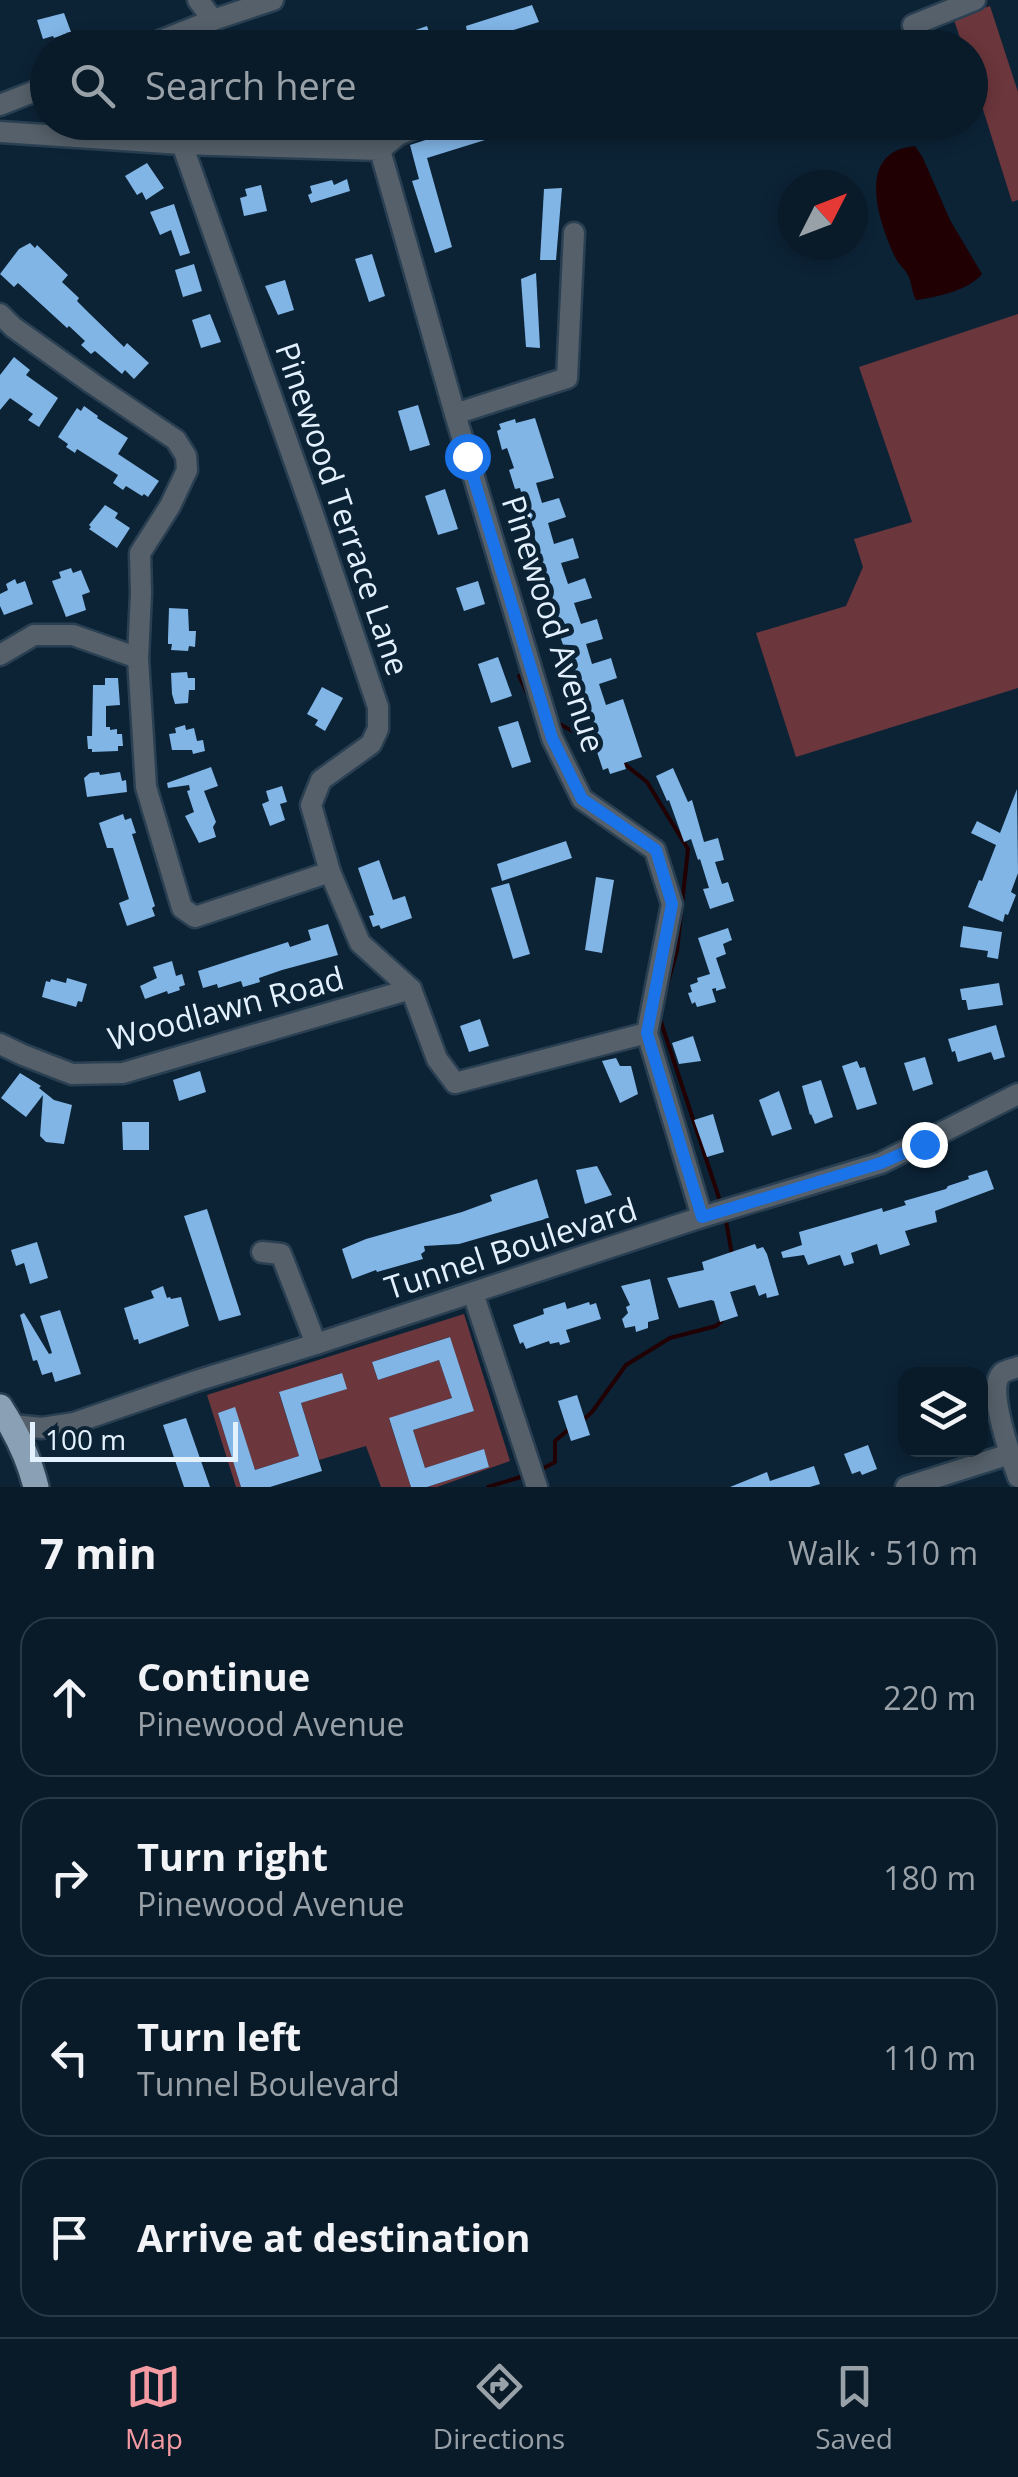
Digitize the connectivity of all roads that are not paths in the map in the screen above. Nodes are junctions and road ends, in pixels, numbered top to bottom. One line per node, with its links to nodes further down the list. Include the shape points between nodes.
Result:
1 (198, 0): 4 (street)
2 (273, 0): 4 (street)
3 (974, 0): 5 (street)
4 (213, 20): 6 (street)
5 (913, 24)
6 (188, 30)
7 (30, 93): 8 (street)
8 (0, 105)
9 (0, 132): 10 (street)
10 (30, 134)
11 (121, 140): 13 (street)
12 (391, 140): 14 (street)
13 (182, 144): 14 (street); 20 (street, Pinewood Terrace Lane, via 378,706 370,744 321,780 312,805)
14 (380, 150): 17 (street, Pinewood Avenue)
15 (574, 233): 17 (street, via 567,378)
16 (4, 328): 19 (street, via 176,440 186,456 187,470 170,506 140,553)
17 (455, 414): 22 (street, Pinewood Avenue, via 552,738 582,799 656,850 672,904)
18 (0, 655): 19 (street, via 34,636 73,635)
19 (138, 658): 20 (street, via 146,788 182,908 195,917)
20 (330, 872): 21 (street, Pinewood Terrace Lane, via 360,943)
21 (412, 988): 22 (street, via 437,1058 455,1083); 23 (street, Woodlawn Road, via 124,1073 72,1074)
22 (647, 1033): 25 (street, Pinewood Avenue)
23 (0, 1044)
24 (1018, 1094): 25 (street, Tunnel Boulevard, via 881,1163)
25 (702, 1217): 27 (street, Tunnel Boulevard)
26 (262, 1252): 28 (street, via 281,1254)
27 (473, 1293): 28 (street, Tunnel Boulevard); 34 (street)
28 (316, 1344): 30 (street, Tunnel Boulevard, via 74,1423 42,1428)
29 (1018, 1367): 31 (street, via 996,1384)
30 (6, 1416): 33 (main road)
31 (1010, 1454): 32 (street); 35 (street)
32 (1018, 1477)
33 (36, 1487)
34 (538, 1487)
35 (906, 1487)

